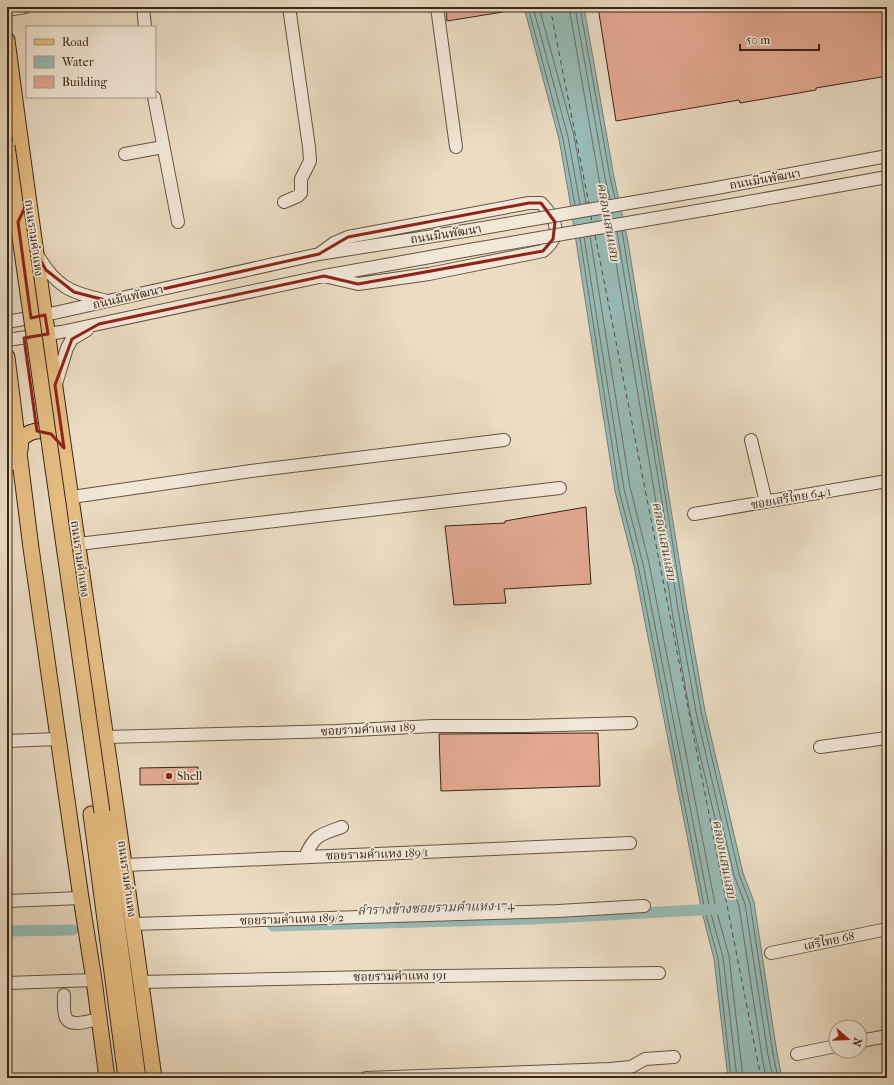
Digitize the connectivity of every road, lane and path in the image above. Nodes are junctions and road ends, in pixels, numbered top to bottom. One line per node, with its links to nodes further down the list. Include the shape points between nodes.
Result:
1 (25, 7): 5 (street)
2 (143, 7): 6 (street)
3 (289, 7): 16 (street, via 310,161 301,179 301,193)
4 (437, 7): 11 (street)
5 (7, 10)
6 (145, 26)
7 (7, 40): 15 (main road, ถนนรามคำแหง)
8 (154, 98): 10 (street)
9 (7, 146): 48 (main road, ถนนรามคำแหง, bridge)
10 (163, 147): 12 (street); 18 (street)
11 (456, 147)
12 (125, 154)
13 (887, 156): 21 (street, ถนนมีนพัฒนา, bridge, via 711,189)
14 (887, 177): 22 (street, ถนนมีนพัฒนา, bridge)
15 (28, 201): 19 (main road, via 15,225); 20 (main road, ถนนรามคำแหง)
16 (284, 202)
17 (7, 219): 48 (main road, ถนนรามคำแหง)
18 (178, 222)
19 (7, 226)
20 (36, 253): 23 (street, via 46,270 64,286 85,296); 24 (main road, ถนนรามคำแหง)
21 (319, 254): 22 (street, via 348,237 529,203 541,203 555,222 556,231 553,239 550,246 543,251 429,274 358,284); 23 (street, ถนนมีนพัฒนา)
22 (324, 276): 26 (street, ถนนมีนพัฒนา)
23 (109, 301): 24 (street, ถนนมีนพัฒนา)
24 (45, 315): 25 (street, ถนนมีนพัฒนา); 27 (main road, ถนนรามคำแหง)
25 (7, 322)
26 (99, 324): 27 (street, ถนนมีนพัฒนา); 30 (street, via 72,339)
27 (48, 334): 28 (street, ถนนมีนพัฒนา); 30 (main road, ถนนรามคำแหง)
28 (7, 340)
29 (7, 357): 31 (main road)
30 (55, 385): 34 (main road, ถนนรามคำแหง)
31 (12, 435): 35 (main road)
32 (504, 440): 38 (street, via 251,471)
33 (751, 440): 39 (street)
34 (64, 448): 35 (main road, via 51,434 36,431 21,439); 38 (main road, ถนนรามคำแหง)
35 (16, 460): 45 (main road)
36 (887, 481): 39 (street, ซอยเสรีไทย 64/1)
37 (560, 488): 41 (street)
38 (72, 497): 41 (main road, ถนนรามคำแหง)
39 (766, 502): 40 (street, ซอยเสรีไทย 64/1)
40 (694, 514)
41 (78, 544): 43 (main road, ถนนรามคำแหง)
42 (631, 723): 43 (street, ซอยรามคำแหง 189, via 433,726)
43 (106, 737): 52 (main road, ถนนรามคำแหง)
44 (887, 738): 47 (street)
45 (58, 739): 46 (street); 53 (main road)
46 (7, 741)
47 (820, 747)
48 (96, 814): 71 (main road, ถนนรามคำแหง); 72 (main road, ถนนรามคำแหง)
49 (342, 826): 51 (street, via 317,837 310,844)
50 (630, 843): 51 (street, ซอยรามคำแหง 189/1)
51 (305, 857): 52 (street, ซอยรามคำแหง 189/1)
52 (125, 865): 56 (main road, ถนนรามคำแหง)
53 (81, 898): 54 (street); 60 (main road)
54 (7, 901)
55 (644, 906): 56 (street, ซอยรามคำแหง 189/2, via 550,912)
56 (133, 924): 61 (main road, ถนนรามคำแหง)
57 (887, 928): 58 (street, เสรีไทย 68)
58 (772, 953)
59 (659, 973): 61 (street, ซอยรามคำแหง 191)
60 (94, 980): 62 (street); 64 (main road)
61 (141, 982): 73 (main road, ถนนรามคำแหง)
62 (7, 983)
63 (64, 995): 64 (street, via 66,1017 69,1021 75,1024)
64 (100, 1020): 70 (main road)
65 (887, 1036): 66 (street)
66 (868, 1040)
67 (828, 1048): 68 (street)
68 (797, 1054)
69 (674, 1057): 74 (street, via 645,1059 631,1067 610,1069)
70 (107, 1078)
71 (126, 1078)
72 (138, 1078)
73 (154, 1078)
74 (366, 1078)

